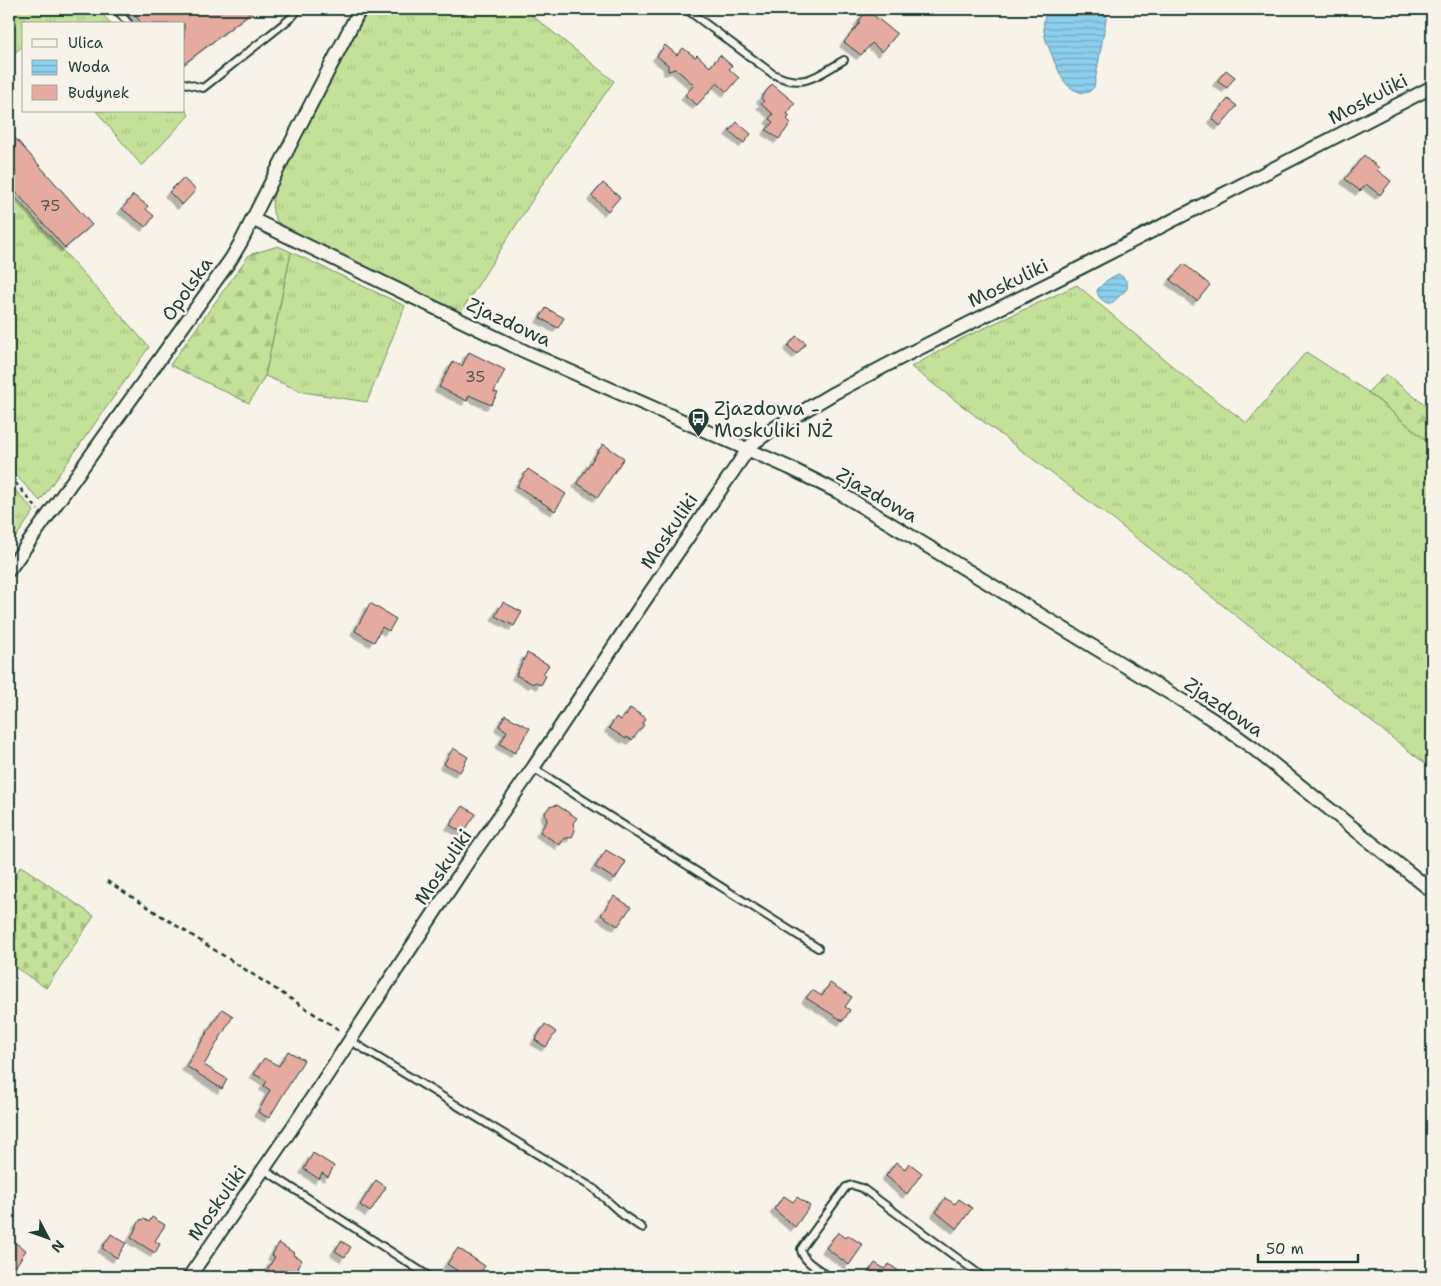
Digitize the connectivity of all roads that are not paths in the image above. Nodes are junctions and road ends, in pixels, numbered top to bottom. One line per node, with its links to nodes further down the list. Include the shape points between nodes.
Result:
1 (116, 9): 5 (lane)
2 (298, 9): 7 (lane, via 203,88)
3 (360, 9): 9 (street, Opolska)
4 (686, 9): 6 (lane, via 784,80 809,80)
5 (127, 22)
6 (844, 60)
7 (185, 83)
8 (1432, 87): 10 (street, Moskuliki, via 865,376 773,429)
9 (252, 219): 10 (street, Zjazdowa, via 502,341); 11 (street, Opolska, via 222,272)
10 (747, 450): 12 (street, Moskuliki); 13 (street, Zjazdowa, via 851,499 1196,709 1252,748)
11 (9, 570)
12 (533, 768): 14 (lane); 15 (street, Moskuliki)
13 (1432, 891)
14 (818, 948)
15 (350, 1038): 16 (street, Moskuliki); 17 (lane, via 593,1188)
16 (263, 1169): 18 (street, Moskuliki); 19 (lane)
17 (642, 1228)
18 (189, 1277)
19 (430, 1277)
20 (830, 1277): 21 (lane, via 806,1259 801,1249 846,1186 852,1185 862,1188)
21 (983, 1277)

